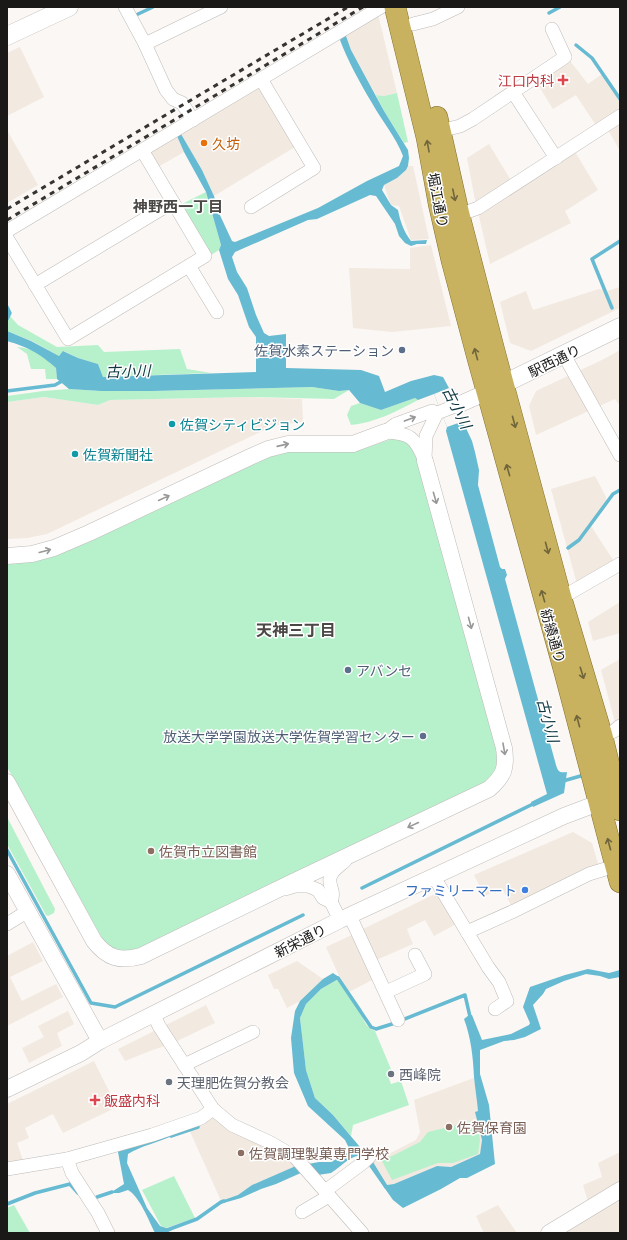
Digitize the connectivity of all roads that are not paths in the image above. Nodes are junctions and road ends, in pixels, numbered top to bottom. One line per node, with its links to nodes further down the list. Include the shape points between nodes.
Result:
1 (125, 7): 10 (street)
2 (221, 7): 10 (street)
3 (381, 7): 11 (street)
4 (396, 7): 28 (highway, 堀江通り, one-way to 4, via 450,254 427,138)
5 (458, 7): 7 (street, via 438,18)
6 (62, 8): 9 (main road)
7 (411, 16): 15 (highway, 堀江通り)
8 (552, 29): 12 (street, via 565,57)
9 (7, 36)
10 (145, 44): 14 (street, via 166,90 173,99 182,103)
11 (261, 79): 14 (street); 19 (street, via 314,168)
12 (513, 92): 15 (street, via 460,126); 17 (street)
13 (620, 116): 17 (street)
14 (193, 120): 16 (street)
15 (440, 131): 20 (highway, 堀江通り, one-way to 20)
16 (142, 150): 18 (street); 21 (street)
17 (556, 158): 20 (street, via 478,208)
18 (173, 202): 23 (street, via 205,256); 24 (street)
19 (251, 207)
20 (459, 215): 28 (highway, 堀江通り)
21 (7, 231)
22 (7, 238): 24 (street)
23 (189, 266): 24 (street, via 68,339); 25 (street)
24 (35, 285)
25 (217, 312)
26 (620, 328): 27 (main road, 駅西通り)
27 (564, 355): 28 (main road, 駅西通り); 32 (street)
28 (495, 388): 29 (street); 36 (highway, 紡績通り, one-way to 36); 38 (highway, 紡績通り, one-way to 28)
29 (458, 405): 30 (street)
30 (437, 413): 31 (street, one-way to 30, via 396,424 432,411); 33 (street, via 426,436)
31 (385, 432): 33 (street, via 403,434 411,438 419,446); 34 (street, one-way to 31, via 32,554 54,548 268,449 288,444 353,444)
32 (620, 455)
33 (425, 460): 41 (street, one-way to 41, via 504,748 505,765 497,782 488,789)
34 (7, 556)
35 (620, 564): 36 (street)
36 (560, 598): 38 (highway, 紡績通り, one-way to 38)
37 (620, 726): 38 (street)
38 (599, 749): 40 (highway, 紡績通り)
39 (7, 782): 45 (street, via 94,941 110,956 131,959 140,956)
40 (611, 796): 42 (highway, 紡績通り, one-way to 40); 43 (street, 新栄通り)
41 (361, 849): 45 (street); 46 (street, via 333,870 329,882 334,894)
42 (618, 874): 50 (street, via 589,874)
43 (434, 877): 48 (street, 新栄通り); 50 (street)
44 (9, 882): 47 (street)
45 (268, 894): 46 (street, via 295,886 308,886 318,890 323,898)
46 (331, 902): 48 (street)
47 (28, 911): 49 (street); 57 (street)
48 (345, 918): 52 (street); 54 (street, 新栄通り)
49 (7, 924)
50 (467, 932): 53 (street, via 499,982 506,1001)
51 (415, 955): 52 (street, via 425,974)
52 (386, 992): 55 (street)
53 (495, 1009)
54 (154, 1015): 57 (street, 新栄通り); 58 (street)
55 (398, 1020)
56 (253, 1032): 58 (street)
57 (100, 1041): 59 (street, 新栄通り)
58 (184, 1065): 60 (street)
59 (7, 1089)
60 (212, 1110): 61 (street, via 201,1118 174,1128); 65 (street, via 232,1125 270,1142 295,1157)
61 (67, 1159): 63 (street); 67 (street, via 72,1173)
62 (367, 1159): 65 (street)
63 (7, 1169)
64 (620, 1190): 69 (street)
65 (327, 1194): 66 (street); 68 (street)
66 (302, 1212)
67 (108, 1233)
68 (362, 1233)
69 (549, 1233)

